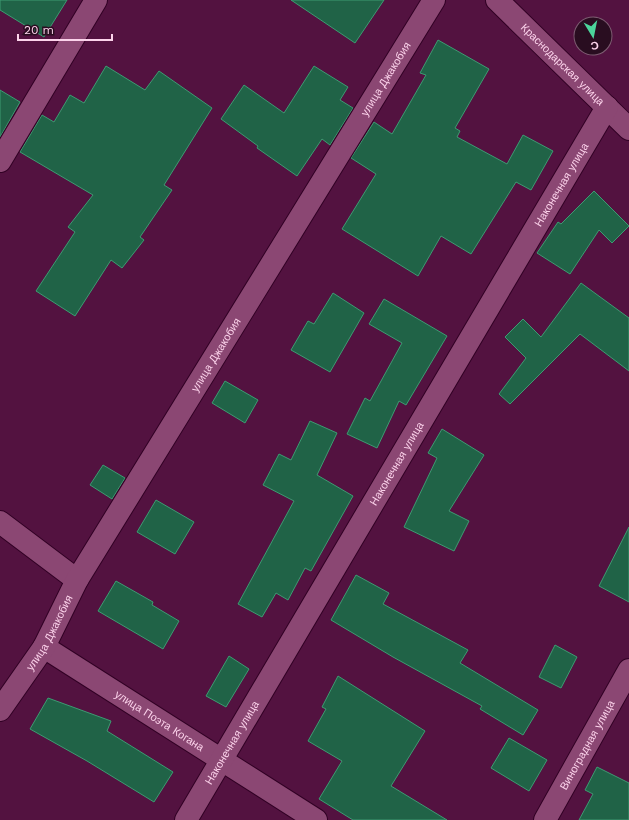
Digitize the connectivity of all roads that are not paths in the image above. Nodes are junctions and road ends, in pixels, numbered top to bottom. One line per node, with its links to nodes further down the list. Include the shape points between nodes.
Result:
1 (96, 0): 6 (street)
2 (434, 0): 8 (street, улица Джакобия)
3 (497, 0): 4 (street, Краснодарская улица)
4 (606, 107): 5 (street, Краснодарская улица); 12 (street, Наконечная улица)
5 (629, 129)
6 (0, 160)
7 (0, 522): 8 (street)
8 (77, 580): 9 (street, улица Джакобия)
9 (44, 647): 11 (street, улица Джакобия); 12 (street, улица Поэта Когана)
10 (629, 670): 15 (street, Виноградная улица)
11 (0, 710)
12 (222, 760): 13 (street, Наконечная улица); 14 (street, улица Поэта Когана)
13 (186, 820)
14 (316, 820)
15 (545, 820)

